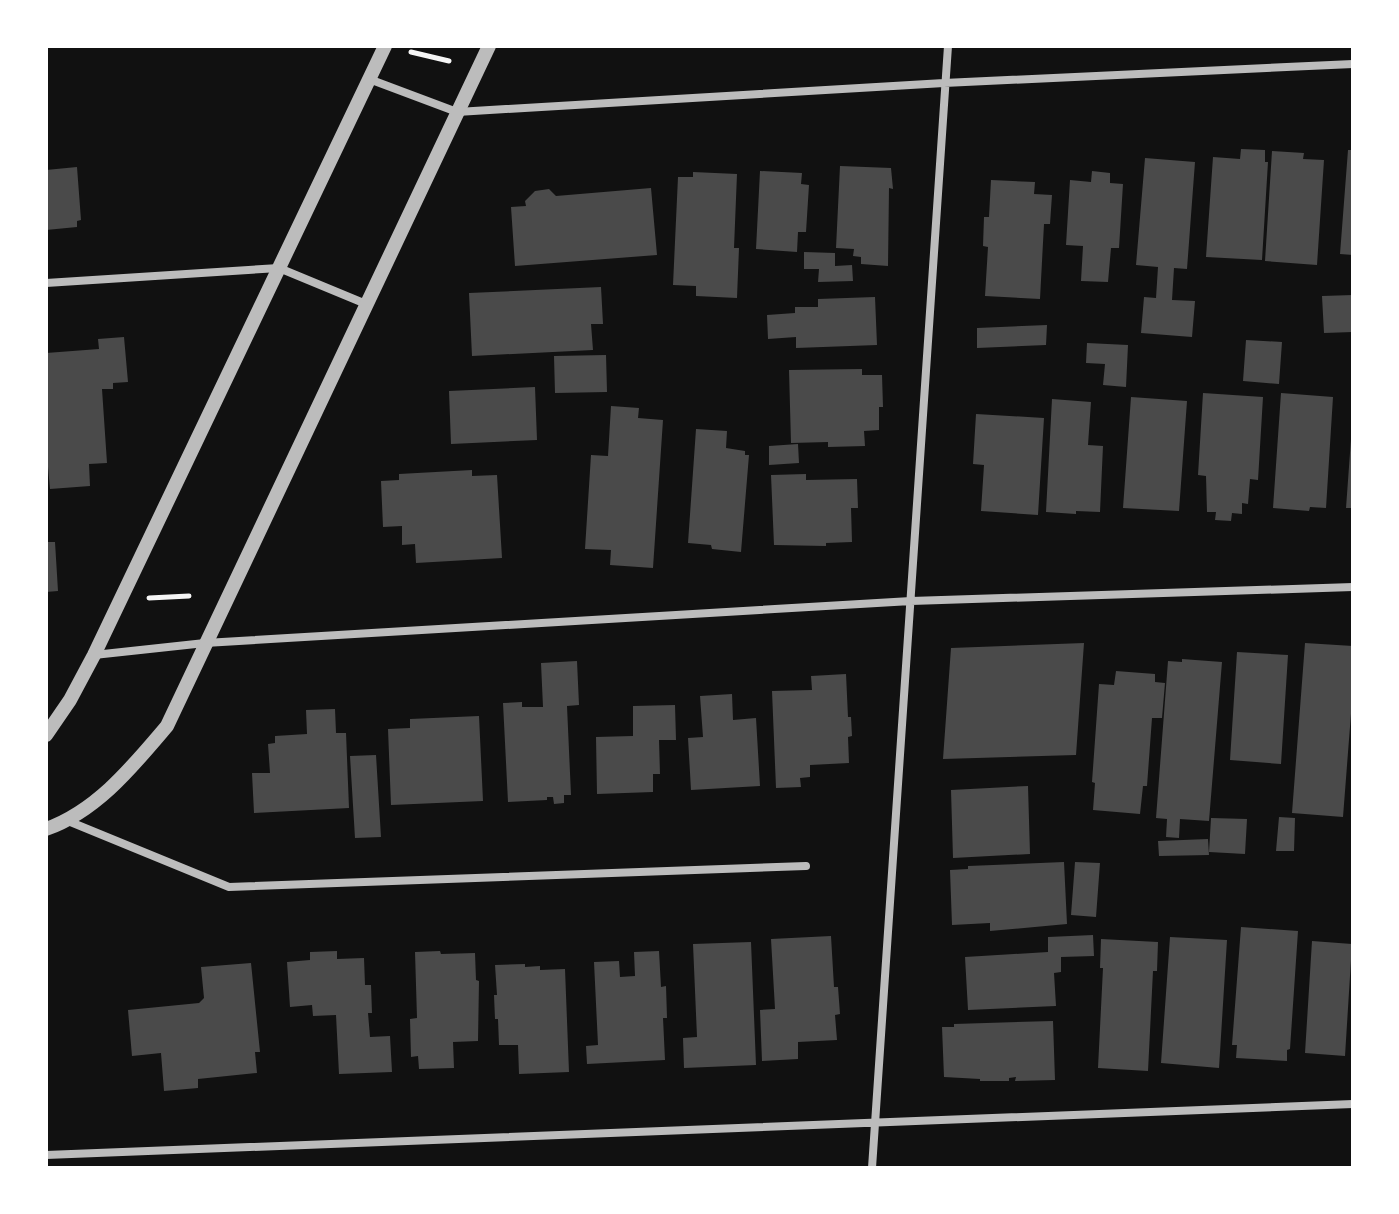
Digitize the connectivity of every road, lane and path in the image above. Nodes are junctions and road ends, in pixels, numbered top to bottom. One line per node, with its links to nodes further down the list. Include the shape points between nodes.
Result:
1 (385, 46): 7 (street)
2 (489, 46): 9 (street)
3 (948, 46): 8 (street)
4 (410, 52): 5 (path)
5 (449, 61)
6 (1353, 64): 8 (street)
7 (369, 79): 9 (street); 10 (street)
8 (944, 83): 9 (street); 16 (street)
9 (457, 112): 12 (street)
10 (279, 268): 11 (street); 12 (street); 18 (street)
11 (46, 283)
12 (366, 304): 17 (street)
13 (1353, 587): 16 (street)
14 (189, 596): 15 (path)
15 (144, 598)
16 (911, 601): 17 (street); 24 (street)
17 (205, 643): 18 (street); 20 (street, via 167,726 135,764)
18 (94, 655): 19 (street)
19 (46, 735)
20 (68, 821): 21 (street); 22 (street, via 229,887)
21 (46, 829)
22 (806, 866)
23 (1353, 1104): 24 (street)
24 (875, 1122): 25 (street); 26 (street)
25 (46, 1155)
26 (872, 1168)

